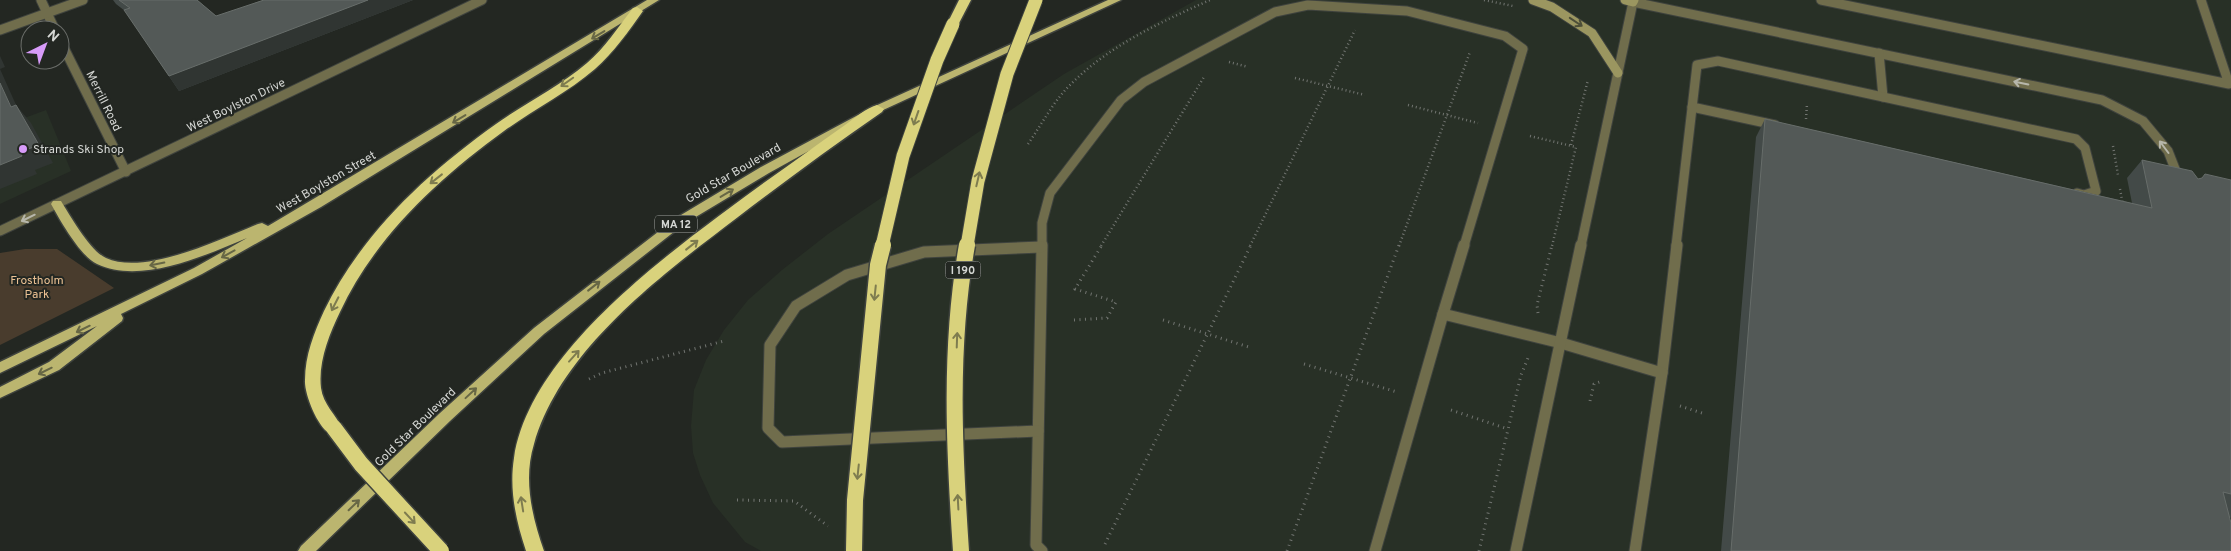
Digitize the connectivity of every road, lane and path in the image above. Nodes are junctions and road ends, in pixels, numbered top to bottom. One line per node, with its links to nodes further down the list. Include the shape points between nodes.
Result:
1 (41, 0): 14 (street)
2 (83, 0): 14 (street)
3 (482, 0): 40 (street, West Boylston Drive)
4 (654, 0): 13 (main road, West Boylston Street)
5 (965, 0): 80 (highway, one-way to 80, bridge, via 937,60 903,156 878,265 855,500)
6 (1036, 0): 81 (highway, I 190, one-way to 6, bridge, via 954,442 958,308 964,261 978,181 1006,74)
7 (1116, 0): 32 (main road, Gold Star Boulevard / MA 12)
8 (1210, 0): 37 (path, via 1094,63 1069,86)
9 (1533, 0): 23 (main road, one-way to 23, via 1552,7 1592,33)
10 (1821, 0): 11 (street, via 2229,84)
11 (2201, 0)
12 (1631, 1): 19 (street); 23 (street)
13 (637, 11): 44 (main road, West Boylston Street, one-way to 44); 78 (highway, one-way to 78, bridge, via 593,64 491,134 429,184 387,225 336,302 322,334 313,371 313,389 318,402 361,464)
14 (47, 14): 15 (street); 17 (street)
15 (50, 20)
16 (1357, 28): 27 (path)
17 (0, 30)
18 (1470, 52): 33 (path)
19 (1879, 53): 29 (street); 42 (street, one-way to 19, via 2168,151 2143,120 2102,100)
20 (70, 60): 40 (street, Merrill Road)
21 (1223, 60): 22 (path)
22 (1248, 67)
23 (1618, 73): 55 (street)
24 (1205, 75): 51 (path, via 1075,289 1116,302 1107,318)
25 (1295, 78): 27 (path)
26 (1588, 80): 38 (path)
27 (1328, 86): 28 (path); 53 (path)
28 (1365, 94)
29 (1883, 97): 31 (street, via 1718,61 1698,65); 41 (street, via 2076,139 2085,148 2096,190 2084,195)
30 (1408, 105): 33 (path)
31 (1692, 107): 35 (street); 60 (street)
32 (877, 109): 74 (main road, Gold Star Boulevard / MA 12, one-way to 32, via 515,352 641,250 697,210); 79 (highway, one-way to 32, via 521,498 521,470 526,442 536,415 549,389 568,363 634,294 681,253 807,157)
33 (1447, 115): 34 (path); 61 (path)
34 (1486, 125)
35 (1788, 128)
36 (1530, 136): 38 (path)
37 (1028, 144)
38 (1571, 145): 50 (path, via 1576,146)
39 (2112, 146): 45 (path)
40 (126, 172): 43 (street, West Boylston Drive)
41 (2064, 190)
42 (2184, 191)
43 (57, 204): 44 (main road, one-way to 43, via 191,255 146,266 127,267 100,261 70,226); 46 (street, West Boylston Drive, one-way to 46)
44 (317, 204): 48 (main road, West Boylston Street, one-way to 48)
45 (2124, 208)
46 (0, 232)
47 (1041, 247): 49 (street, via 1042,223 1050,193 1121,100 1144,82 1275,12 1308,4 1407,11 1505,36 1523,49); 71 (street); 71 (street, via 924,252 847,275 796,306 770,345 768,428 782,442)
48 (140, 300): 59 (main road, West Boylston Street, one-way to 59); 64 (main road, one-way to 64, via 54,366)
49 (1443, 314): 55 (street); 84 (street)
50 (1538, 316)
51 (1074, 320)
52 (1163, 320): 53 (path)
53 (1207, 334): 56 (path); 75 (path)
54 (724, 341): 62 (path, via 602,373)
55 (1561, 343): 60 (street); 86 (street)
56 (1252, 348)
57 (1528, 358): 70 (path, via 1522,370)
58 (1304, 364): 61 (path)
59 (0, 368)
60 (1662, 373): 87 (street)
61 (1350, 378): 65 (path); 83 (path)
62 (587, 380)
63 (1610, 384): 66 (path, via 1601,381 1594,384)
64 (0, 393)
65 (1400, 394)
66 (1590, 401)
67 (1674, 405): 69 (path)
68 (1451, 410): 70 (path)
69 (1702, 413)
70 (1508, 429): 85 (path)
71 (1038, 431): 82 (street, via 1036,546)
72 (737, 500): 73 (path, via 794,501)
73 (833, 529)
74 (328, 530): 76 (main road, Gold Star Boulevard / MA 12); 77 (main road)
75 (1105, 544)
76 (306, 551)
77 (322, 551)
78 (441, 551)
79 (535, 551)
80 (854, 551)
81 (961, 551)
82 (1042, 551)
83 (1287, 551)
84 (1375, 551)
85 (1478, 551)
86 (1516, 551)
87 (1634, 551)

